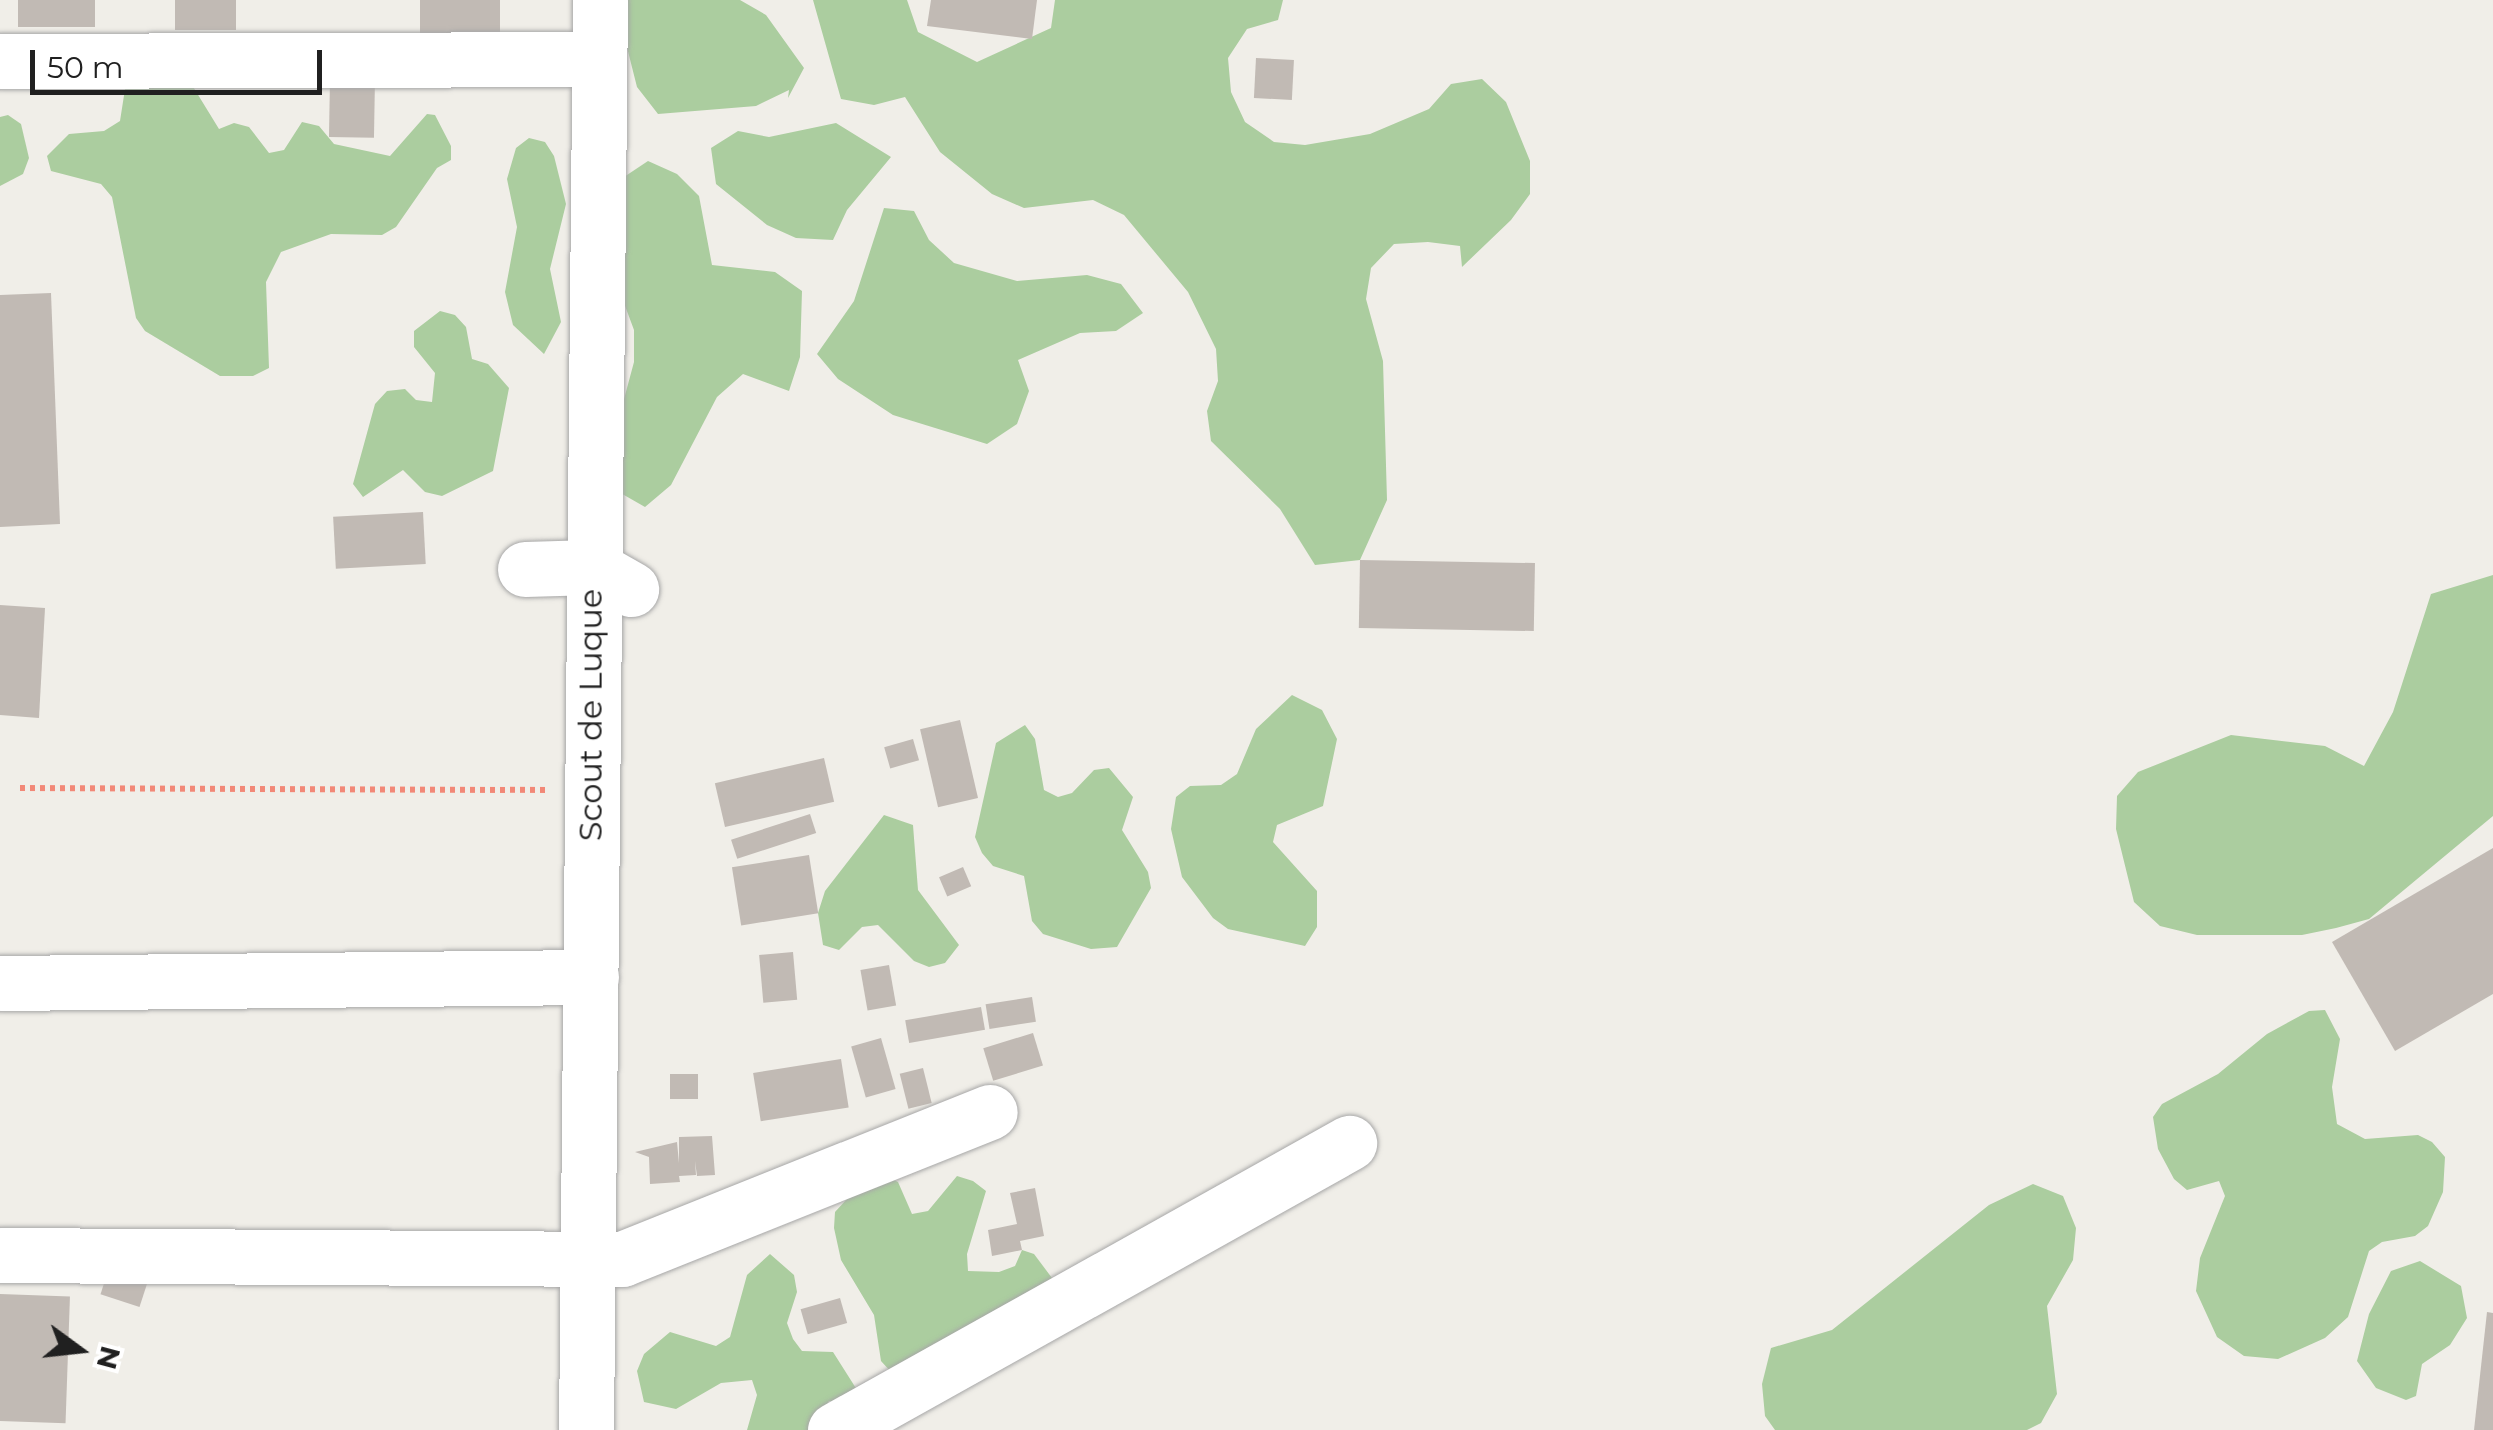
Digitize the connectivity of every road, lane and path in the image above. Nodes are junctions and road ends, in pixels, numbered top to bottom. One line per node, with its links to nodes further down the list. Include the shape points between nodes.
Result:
1 (600, 0): 2 (street, Scout de Luque)
2 (599, 59): 3 (street); 5 (street, Scout de Luque)
3 (0, 61)
4 (525, 570): 5 (street)
5 (611, 578): 8 (street, Scout de Luque)
6 (20, 788): 7 (path)
7 (543, 790)
8 (591, 977): 9 (street); 13 (street, Scout de Luque)
9 (0, 983)
10 (990, 1112): 13 (street, via 622,1260)
11 (1349, 1143): 15 (street)
12 (0, 1255): 13 (street)
13 (588, 1261): 14 (street, Scout de Luque)
14 (586, 1430)
15 (835, 1430)

